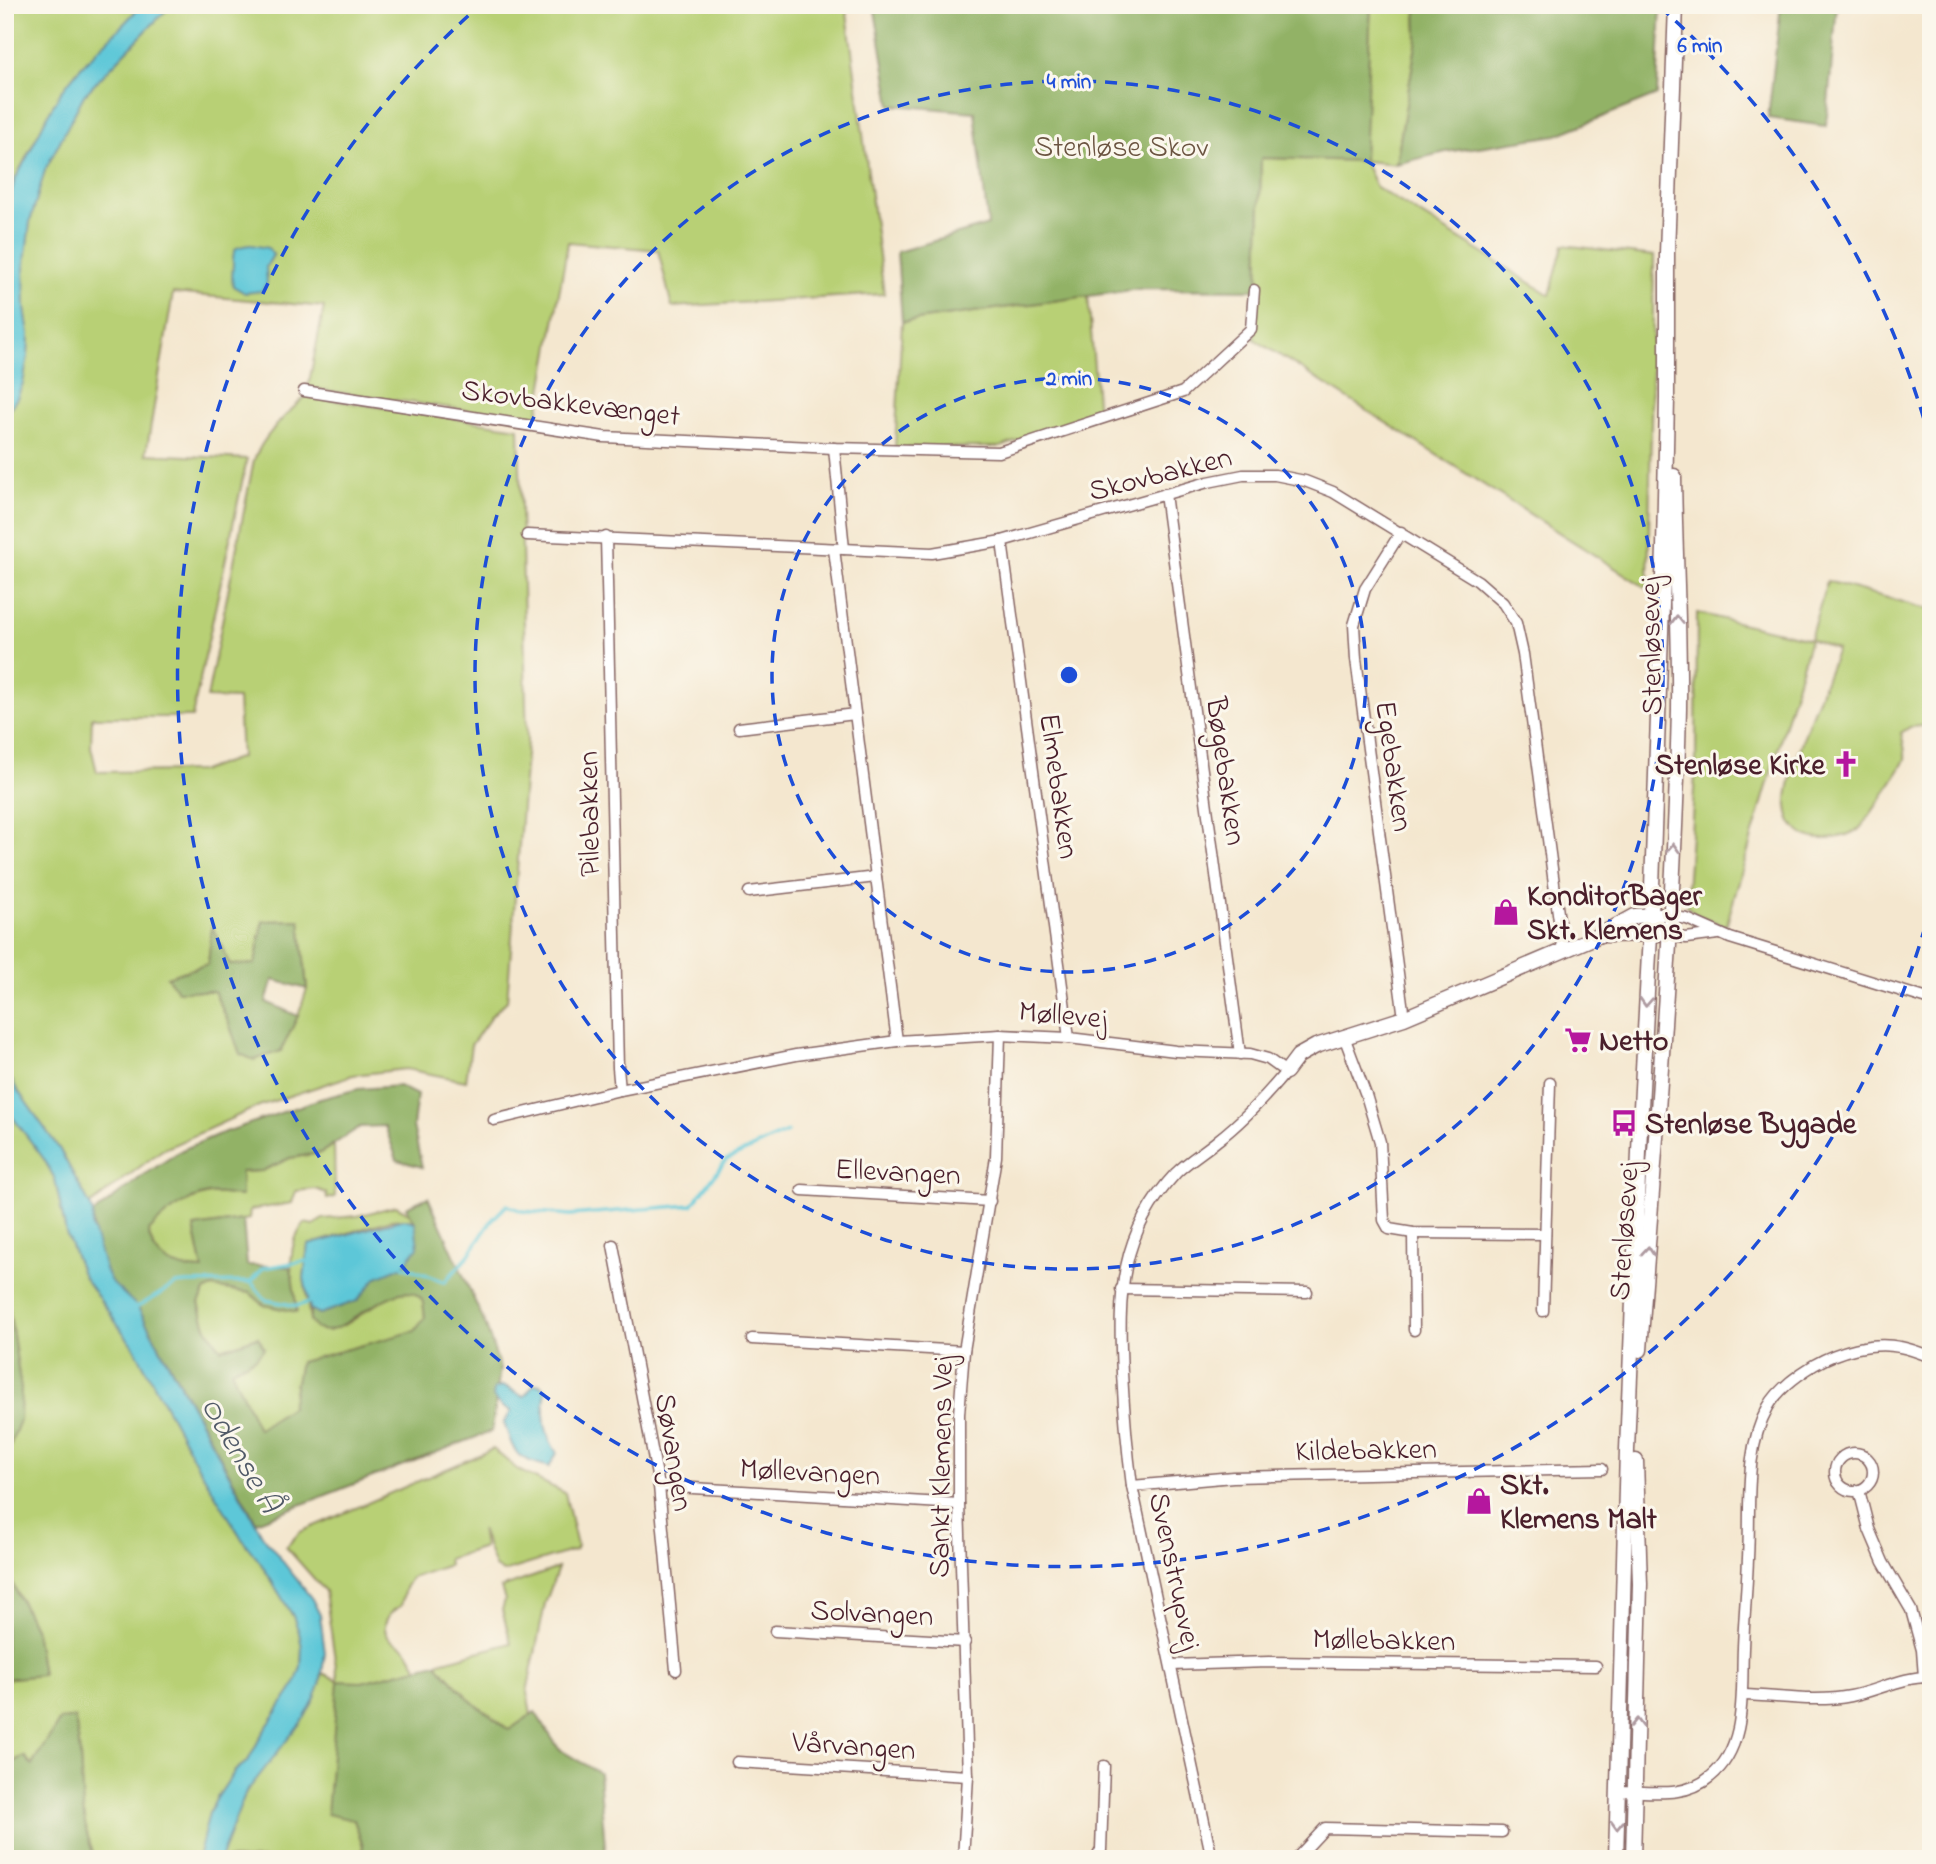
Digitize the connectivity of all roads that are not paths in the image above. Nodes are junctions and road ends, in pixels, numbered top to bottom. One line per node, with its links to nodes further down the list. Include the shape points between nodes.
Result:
1 (1676, 5): 4 (street, Stenløsevej)
2 (1254, 290): 5 (street, Skovbakkevænget, via 1251,329 1183,393 999,452)
3 (304, 391): 5 (street, Skovbakkevænget, via 604,436)
4 (1667, 398): 16 (street, Stenløsevej); 17 (street, Stenløsevej, one-way to 4, via 1679,707 1673,438)
5 (834, 448): 11 (street)
6 (1165, 494): 7 (street, Skovbakken, via 1243,475 1275,475 1333,492); 10 (street, Skovbakken); 29 (street, Bøgebakken)
7 (1401, 532): 22 (street, Skovbakken, via 1478,581 1503,603 1516,623 1524,654); 24 (street, Egebakken, via 1365,589 1354,625)
8 (527, 535): 9 (street, Skovbakken)
9 (606, 537): 11 (street, Skovbakken); 32 (street, Pilebakken)
10 (1002, 541): 11 (street, Skovbakken, via 932,554); 26 (street, Elmebakken)
11 (839, 549): 12 (street)
12 (855, 714): 13 (street); 14 (street)
13 (739, 728)
14 (876, 877): 15 (street); 28 (street)
15 (749, 892)
16 (1651, 915): 17 (street); 18 (street, Stenløsevej); 20 (street, via 1635,916)
17 (1670, 916): 19 (street); 21 (street, Stenløsevej)
18 (1650, 933): 20 (street); 21 (street); 61 (street, Stenløsevej, one-way to 61)
19 (1718, 934): 21 (street); 23 (street)
20 (1600, 935): 22 (street)
21 (1669, 936): 62 (street, Stenløsevej, one-way to 21, via 1637,1396)
22 (1563, 950): 24 (street)
23 (1931, 1000)
24 (1404, 1018): 27 (street)
25 (1000, 1035): 26 (street, Møllevej); 28 (street, Møllevej); 35 (street, Sankt Klemens Vej)
26 (1069, 1038): 29 (street, Møllevej)
27 (1345, 1039): 30 (street, via 1298,1056); 36 (street, via 1380,1142 1384,1220 1389,1229)
28 (897, 1041): 32 (street, Møllevej, via 796,1055)
29 (1240, 1054): 30 (street, Møllevej, via 1268,1059)
30 (1286, 1072): 39 (street, Svenstrupvej, via 1255,1109 1177,1172 1152,1203 1132,1241)
31 (1550, 1083): 37 (street)
32 (620, 1090): 33 (street, Møllevej)
33 (494, 1120)
34 (802, 1190): 35 (street, Ellevangen)
35 (990, 1201): 44 (street, Sankt Klemens Vej)
36 (1413, 1233): 37 (street); 42 (street)
37 (1545, 1234): 41 (street)
38 (613, 1244): 47 (street, Søvangen)
39 (1121, 1289): 40 (street); 48 (street, Svenstrupvej, via 1126,1443)
40 (1307, 1292)
41 (1543, 1311)
42 (1414, 1330)
43 (752, 1339): 44 (street)
44 (964, 1351): 50 (street, Sankt Klemens Vej)
45 (1931, 1357): 57 (street, via 1899,1346 1862,1347 1825,1359 1793,1378 1769,1406 1755,1437 1751,1475)
46 (1602, 1469): 48 (street, Kildebakken, via 1233,1476)
47 (659, 1486): 50 (street, Møllevangen); 55 (street, Søvangen)
48 (1132, 1486): 53 (street, Svenstrupvej)
49 (1858, 1490): 56 (street, via 1883,1562 1911,1610)
50 (959, 1504): 52 (street, Sankt Klemens Vej)
51 (775, 1631): 52 (street, Solvangen)
52 (965, 1642): 60 (street, Sankt Klemens Vej)
53 (1171, 1665): 54 (street, Møllebakken); 66 (street, Svenstrupvej)
54 (1597, 1666)
55 (676, 1670)
56 (1928, 1677): 57 (street, via 1821,1700)
57 (1744, 1695): 62 (street, via 1734,1741 1709,1779 1690,1790)
58 (737, 1762): 60 (street, Vårvangen)
59 (1104, 1766): 65 (street, via 1101,1850)
60 (968, 1776): 64 (street, Sankt Klemens Vej)
61 (1618, 1791): 62 (street); 68 (street, Stenløsevej, one-way to 68)
62 (1636, 1791): 69 (street, Stenløsevej)
63 (1502, 1832): 67 (street, via 1325,1828)
64 (963, 1859)
65 (1096, 1859)
66 (1212, 1859)
67 (1296, 1859)
68 (1616, 1859)
69 (1633, 1859)

